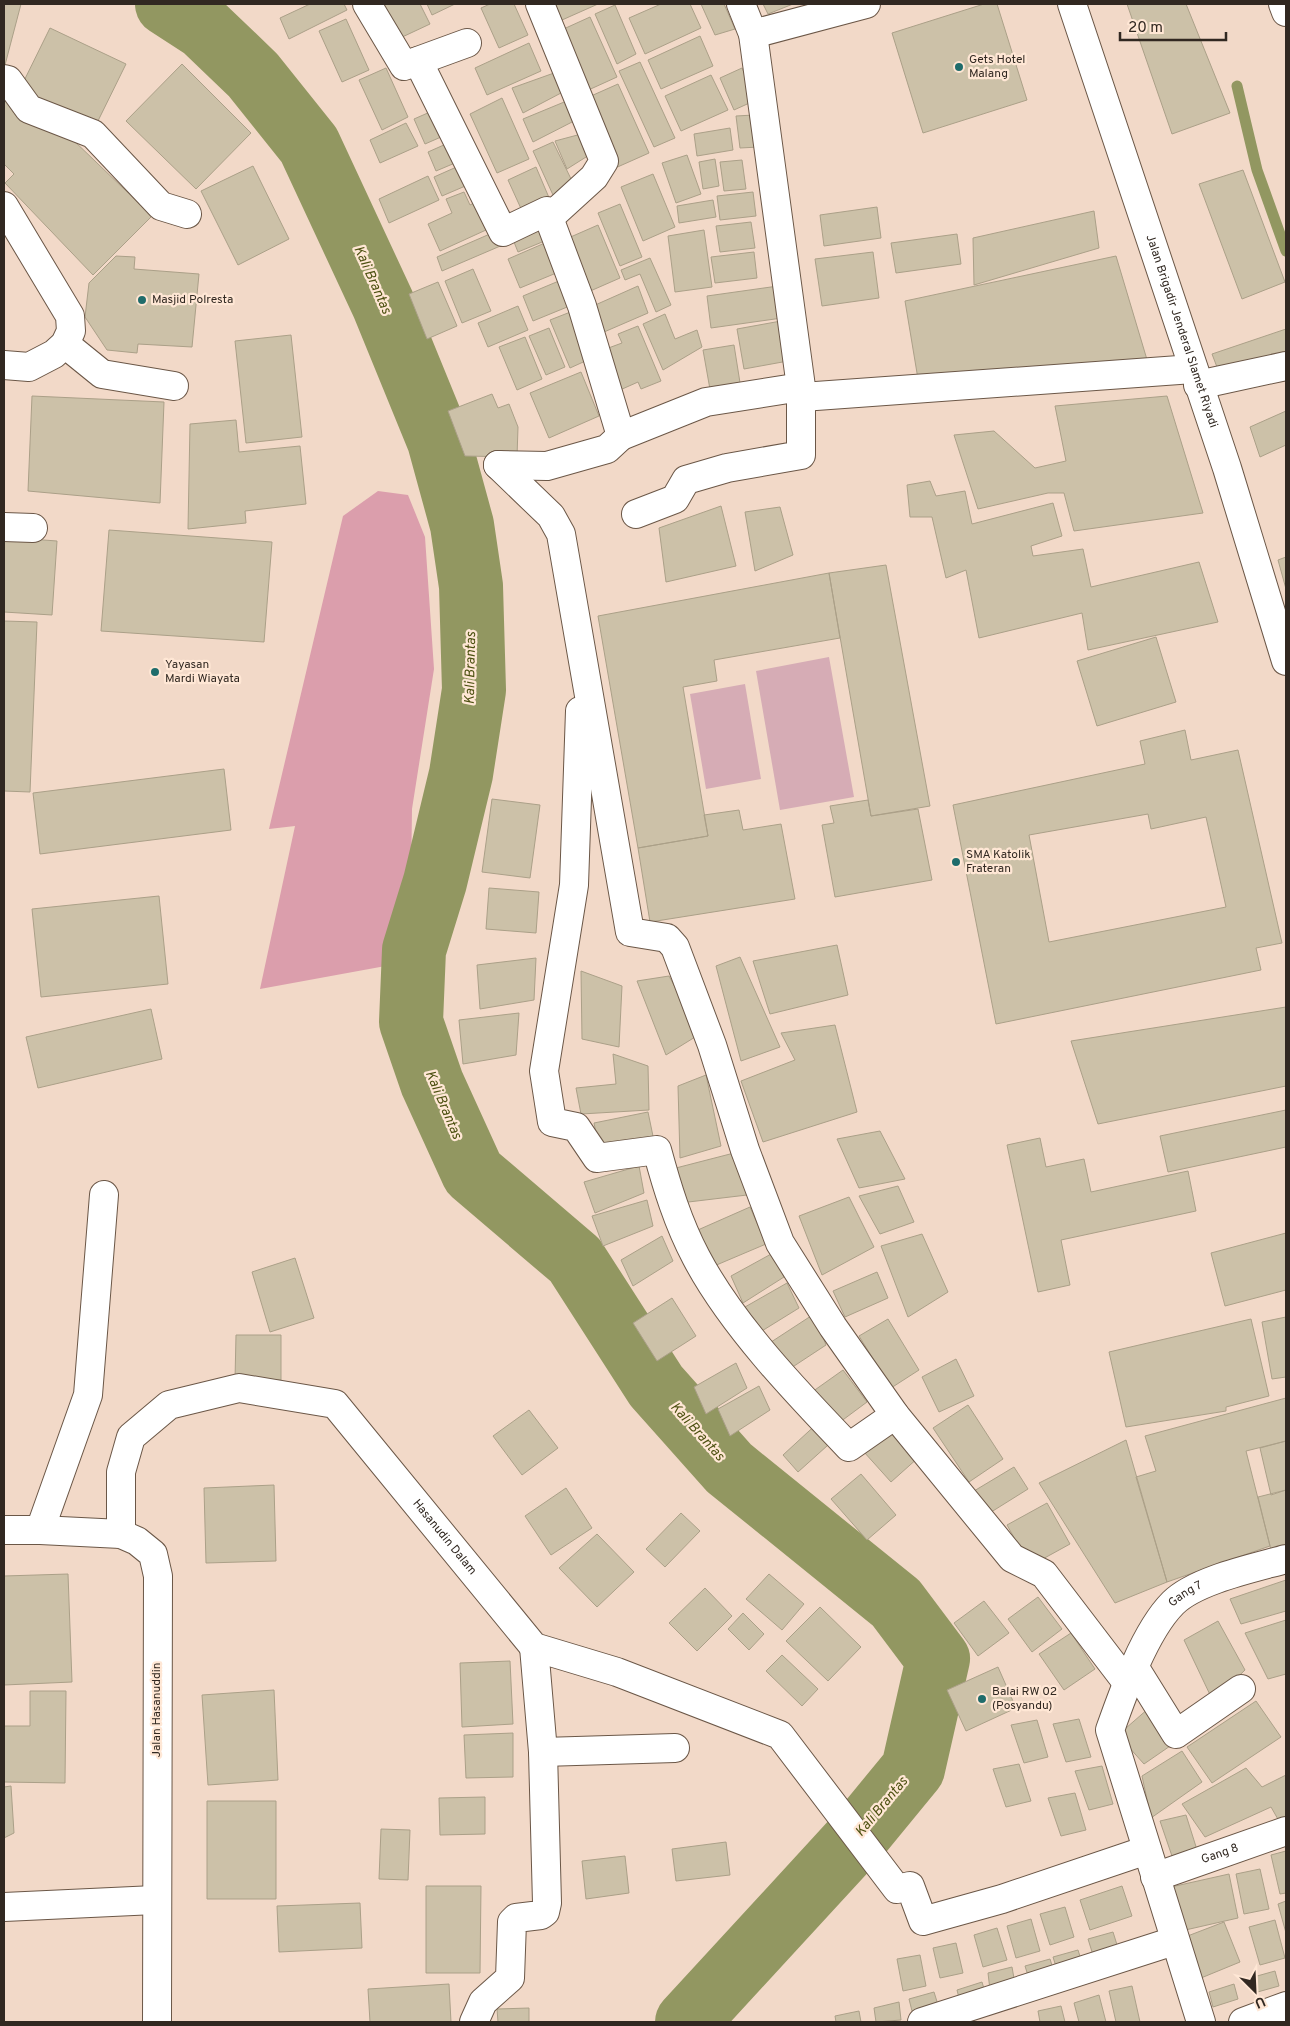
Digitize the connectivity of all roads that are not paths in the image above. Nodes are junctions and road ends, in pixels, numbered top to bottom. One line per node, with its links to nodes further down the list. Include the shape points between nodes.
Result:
1 (367, 4): 10 (street, via 404,66)
2 (540, 4): 14 (street, via 604,161 594,177)
3 (740, 4): 8 (street)
4 (866, 4): 8 (street)
5 (1072, 4): 18 (street, Jalan Brigadir Jenderal Slamet Riyadi)
6 (1283, 4): 7 (street)
7 (1286, 12)
8 (753, 34): 20 (street)
9 (467, 43): 10 (street)
10 (418, 61): 14 (street, via 503,232 547,211)
11 (4, 80): 13 (street, via 8,80 29,108 93,134 161,206)
12 (4, 206): 15 (street, via 70,316 71,331)
13 (187, 214)
14 (549, 218): 21 (street, via 582,306)
15 (65, 344): 16 (street, via 54,354 29,367); 19 (street, via 102,374)
16 (4, 365)
17 (1286, 366): 18 (street)
18 (1196, 377): 20 (street); 26 (street, Jalan Brigadir Jenderal Slamet Riyadi)
19 (174, 386)
20 (802, 392): 21 (street, via 706,402); 22 (street, via 802,456 728,468 686,480 675,499)
21 (621, 436): 25 (street, via 607,449 547,466 498,465 551,516 561,534)
22 (636, 514)
23 (4, 527): 24 (street)
24 (33, 528)
25 (583, 654): 28 (street, via 630,932 667,938 675,947 780,1243); 28 (street, via 574,885 544,1071 552,1122 576,1127 597,1158 657,1150 671,1201 696,1257 714,1286 801,1397 849,1447)
26 (1286, 661)
27 (104, 1196): 30 (street, via 88,1395)
28 (895, 1415): 34 (street, via 1012,1558 1044,1574)
29 (4, 1530): 30 (street, Jalan Hasanuddin)
30 (40, 1530): 31 (street, Jalan Hasanuddin)
31 (121, 1534): 33 (street, Hasanudin Dalam, via 120,1472 132,1437 169,1405 239,1388 335,1404); 41 (street, Jalan Hasanuddin, via 137,1541 153,1554 157,1567)
32 (1286, 1559): 34 (street, Gang 7, via 1207,1582 1173,1602 1151,1633)
33 (534, 1647): 37 (street); 39 (street, via 617,1672 780,1735 897,1889 910,1886 923,1922)
34 (1132, 1676): 35 (street, via 1176,1734); 39 (street, Gang 7, via 1110,1730)
35 (1241, 1689)
36 (676, 1748): 37 (street)
37 (543, 1752): 46 (street, via 545,1912 516,1918 512,1922 510,1978 483,2002)
38 (1286, 1831): 40 (street, Gang 8)
39 (1147, 1850): 40 (street, Gang 7)
40 (1155, 1877): 43 (street, Gang 7)
41 (155, 1900): 42 (street); 45 (street, Jalan Hasanuddin)
42 (4, 1907)
43 (1174, 1941): 47 (street); 48 (street, Gang 7)
44 (1286, 2006): 49 (street)
45 (156, 2022)
46 (474, 2022)
47 (922, 2022)
48 (1201, 2022)
49 (1242, 2022)

